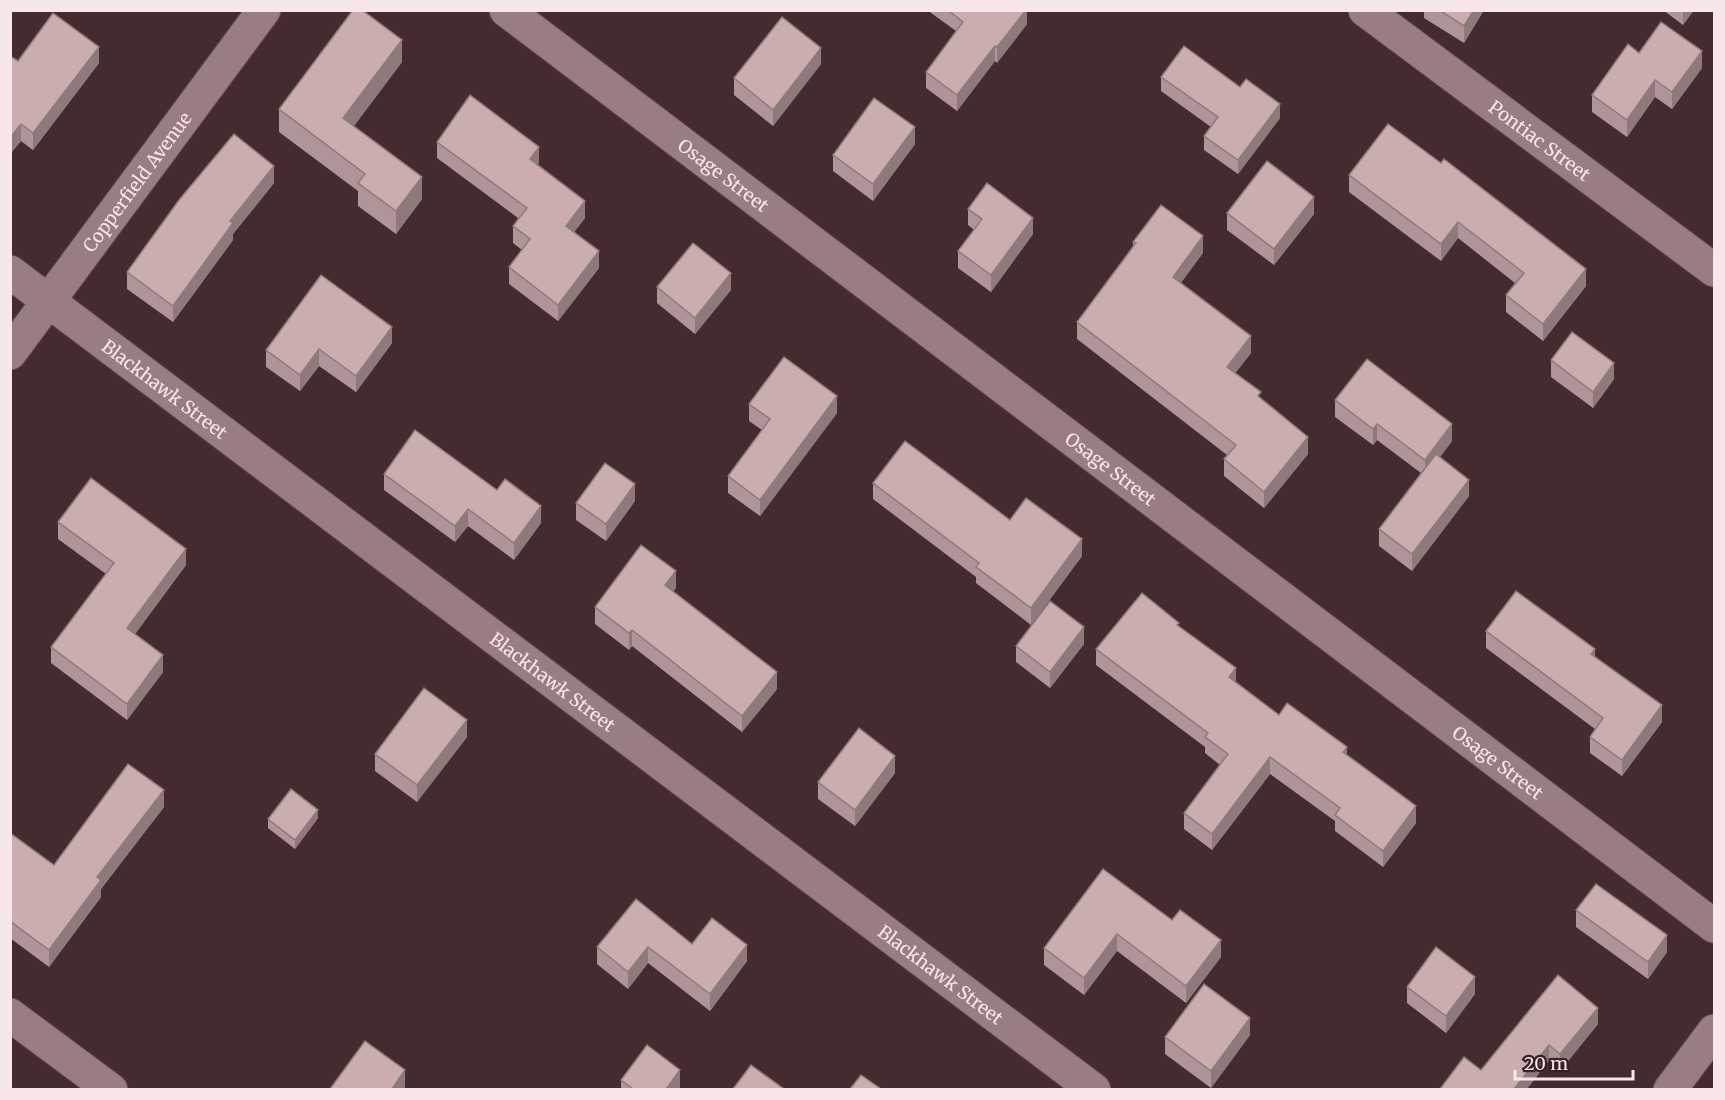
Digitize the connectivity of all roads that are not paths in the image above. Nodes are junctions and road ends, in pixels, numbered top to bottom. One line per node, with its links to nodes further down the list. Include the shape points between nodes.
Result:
1 (264, 10): 6 (street, Copperfield Avenue)
2 (506, 10): 8 (street, Osage Street)
3 (1365, 10): 4 (street, Pontiac Street)
4 (1714, 270)
5 (10, 272): 6 (street, Blackhawk Street)
6 (49, 300): 7 (street, Copperfield Avenue); 12 (street, Blackhawk Street)
7 (10, 353)
8 (1714, 926)
9 (10, 1015): 11 (street)
10 (1714, 1031): 13 (street)
11 (111, 1089)
12 (1094, 1089)
13 (1670, 1089)

